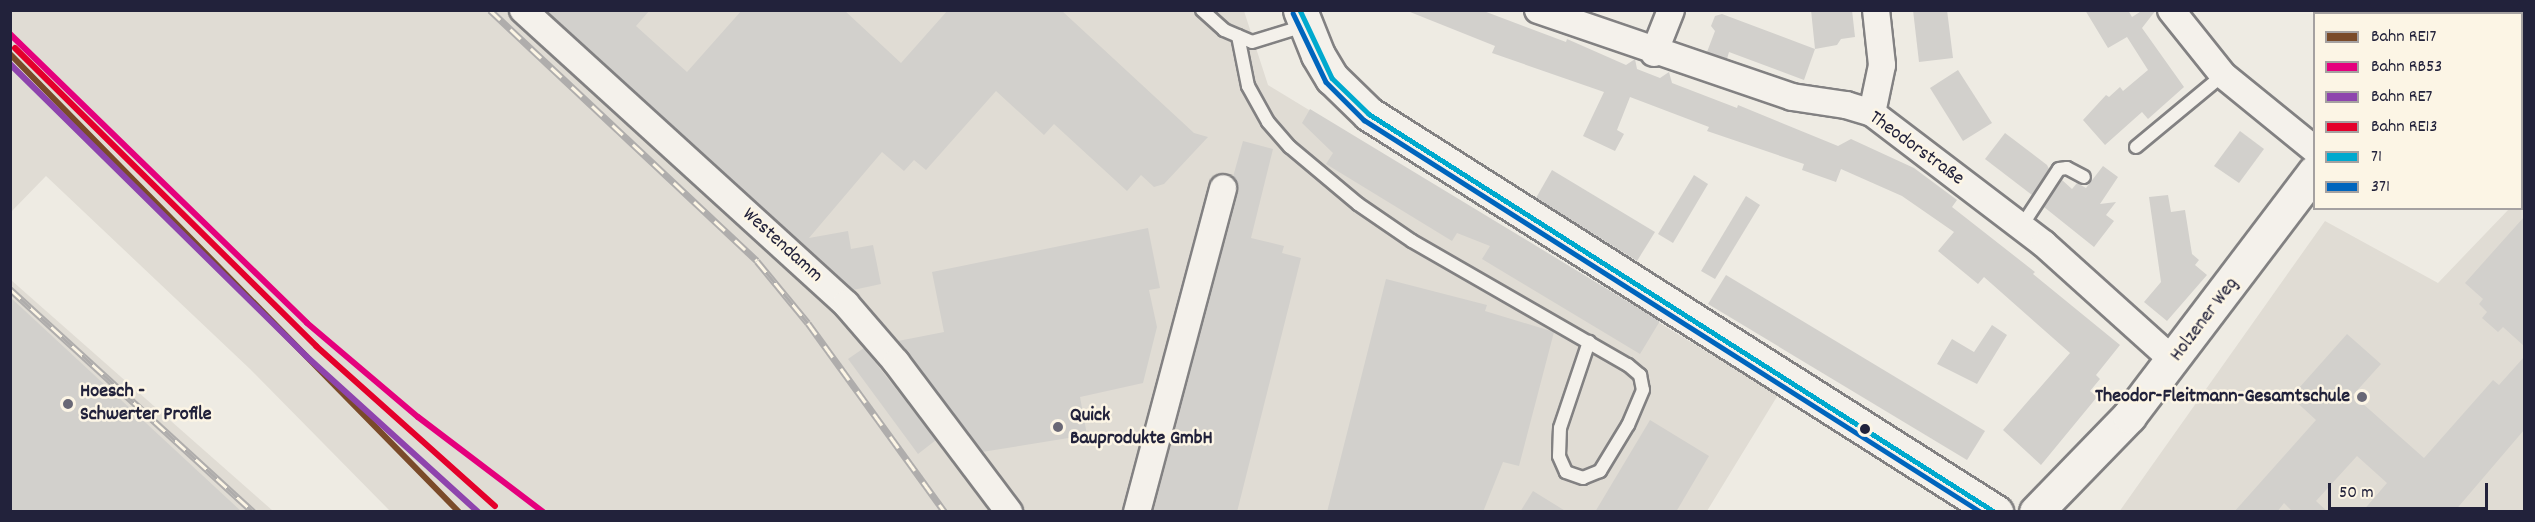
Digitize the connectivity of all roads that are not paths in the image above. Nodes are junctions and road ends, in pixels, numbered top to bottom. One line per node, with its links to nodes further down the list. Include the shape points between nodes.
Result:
1 (523, 10): 20 (street, Westendamm, via 846,304 897,362)
2 (1202, 10): 8 (lane, via 1224,30)
3 (1538, 10): 9 (street, Theodorstraße)
4 (1671, 10): 9 (street)
5 (1876, 10): 11 (street, via 1882,65)
6 (2171, 10): 10 (street)
7 (1302, 18): 8 (lane, via 1252,42); 22 (street, via 1318,56 1346,93 1369,114)
8 (1238, 36): 18 (lane, via 1248,86 1268,122 1290,147 1358,204 1412,241)
9 (1654, 53): 11 (street, Theodorstraße, via 1792,97)
10 (2223, 75): 12 (lane); 13 (street)
11 (1872, 113): 17 (street, Theodorstraße)
12 (2136, 147)
13 (2313, 148)
14 (2313, 173): 19 (street, Holzener Weg)
15 (2084, 177): 17 (lane, via 2067,168 2059,169)
16 (1223, 188): 21 (street)
17 (2021, 227): 19 (street, Theodorstraße)
18 (1589, 342): 18 (lane, via 1628,364 1640,375 1643,390 1628,425 1600,471 1583,478 1566,472 1559,456 1560,428)
19 (2174, 361): 23 (street, Holzener Weg, via 2129,416)
20 (1009, 512)
21 (1137, 512)
22 (1996, 512)
23 (2036, 512)

